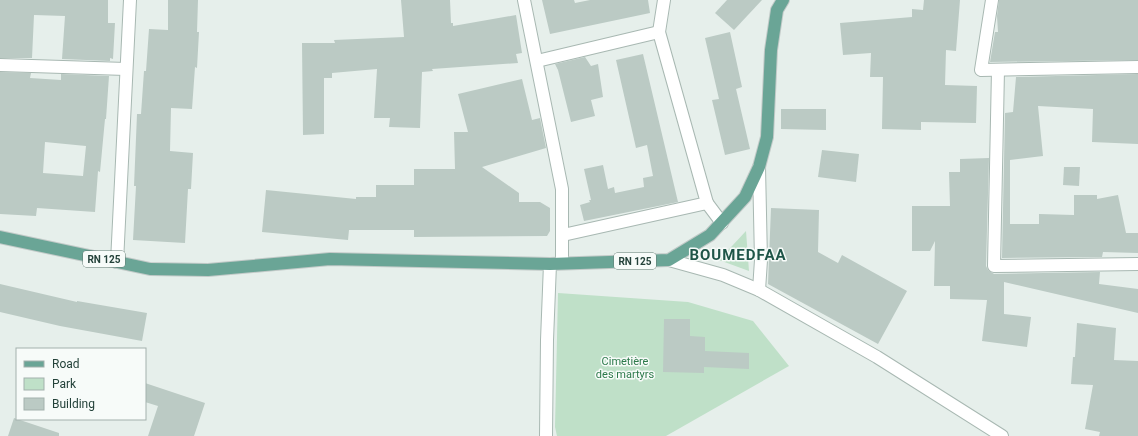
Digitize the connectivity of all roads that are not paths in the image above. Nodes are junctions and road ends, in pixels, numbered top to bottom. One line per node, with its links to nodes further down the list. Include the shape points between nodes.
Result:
1 (130, 0): 10 (street)
2 (524, 0): 7 (street)
3 (664, 0): 6 (street)
4 (783, 0): 12 (main road, RN 125, via 777,10 771,50 766,137)
5 (992, 0): 11 (street, via 981,70)
6 (659, 32): 7 (street); 13 (street)
7 (537, 61): 15 (street, via 562,189)
8 (0, 65): 10 (street)
9 (1138, 67): 11 (street)
10 (126, 69): 18 (street)
11 (998, 70): 21 (street, via 994,266)
12 (759, 167): 14 (main road, RN 125, via 745,197); 22 (street)
13 (706, 203): 14 (street); 15 (street)
14 (722, 223): 17 (main road, RN 125, via 710,235)
15 (563, 235): 19 (street)
16 (0, 238): 18 (main road, RN 125)
17 (669, 260): 19 (main road, RN 125); 22 (street, via 723,275)
18 (117, 262): 20 (main road, RN 125, via 150,269 208,270 330,259)
19 (562, 263): 20 (main road, RN 125)
20 (550, 264): 23 (street)
21 (1138, 264)
22 (759, 290): 24 (street, via 877,357)
23 (546, 436)
24 (1002, 436)

